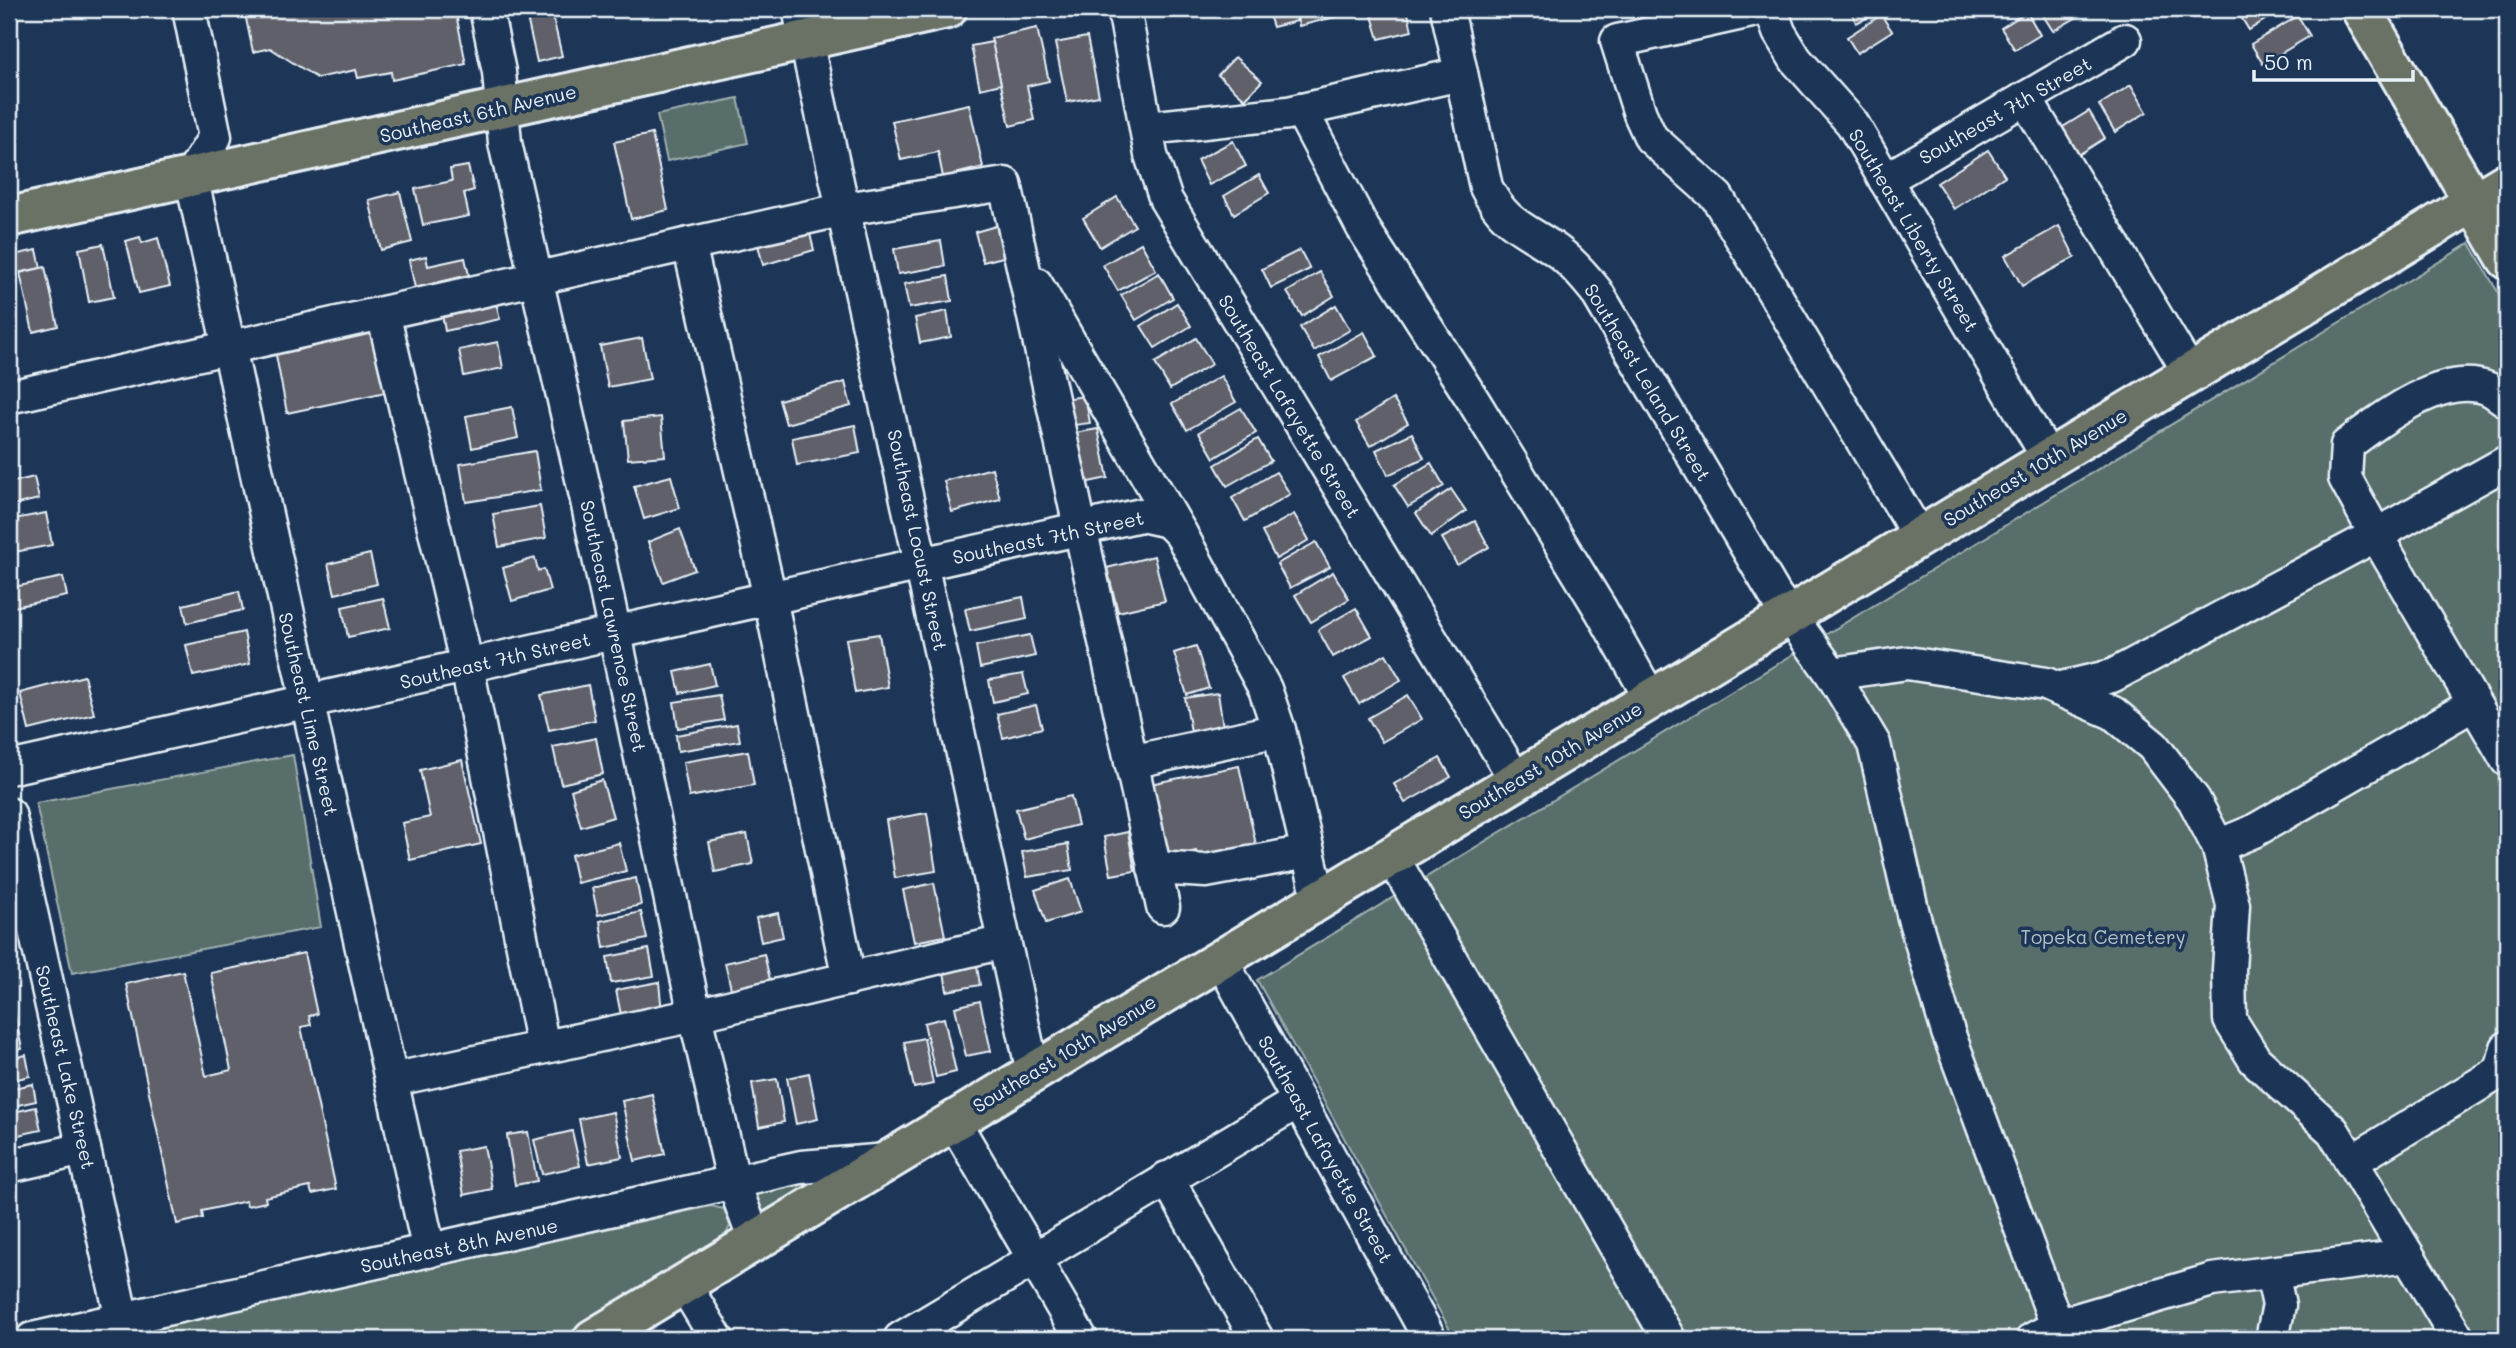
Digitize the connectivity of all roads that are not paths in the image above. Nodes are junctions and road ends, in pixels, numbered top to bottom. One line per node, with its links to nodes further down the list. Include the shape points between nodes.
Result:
1 (189, 9): 16 (street, via 215,137)
2 (486, 9): 13 (street, Southeast Lawrence Street)
3 (947, 9): 9 (main road, Southeast 6th Avenue)
4 (1124, 9): 15 (street, Southeast Lafayette Street)
5 (1447, 9): 11 (street, Southeast Leland Street)
6 (1761, 9): 36 (street, via 1617,41 1651,138 1717,197)
7 (1770, 9): 17 (street, Southeast Liberty Street, via 1786,46 1852,124)
8 (2361, 9): 19 (main road)
9 (802, 24): 13 (main road, Southeast 6th Avenue); 20 (street, Southeast Locust Street)
10 (2125, 40): 12 (street, Southeast 7th Street)
11 (1461, 74): 14 (street); 39 (street, Southeast Leland Street, via 1486,187 1494,204 1517,228 1561,254 1596,291)
12 (2025, 98): 17 (street, Southeast 7th Street); 28 (street)
13 (502, 107): 16 (main road, Southeast 6th Avenue); 25 (street, Southeast Lawrence Street, via 505,144)
14 (1301, 110): 15 (street); 44 (street, via 1363,228 1480,412)
15 (1148, 128): 51 (street, Southeast Lafayette Street, via 1151,155 1166,200)
16 (191, 176): 21 (main road, Southeast 6th Avenue); 27 (street, Southeast Lime Street)
17 (1885, 180): 31 (street, Southeast Liberty Street)
18 (2507, 183): 19 (main road, Southeast 10th Avenue)
19 (2473, 203): 24 (main road); 28 (main road, Southeast 10th Avenue)
20 (845, 209): 22 (street); 23 (street, via 1005,184); 37 (street, Southeast Locust Street)
21 (9, 217)
22 (689, 244): 25 (street); 38 (street)
23 (1021, 258): 33 (street); 34 (street)
24 (2507, 259)
25 (536, 277): 26 (street); 40 (street, Southeast Lawrence Street)
26 (383, 313): 27 (street); 41 (street)
27 (229, 349): 29 (street); 45 (street, Southeast Lime Street)
28 (2190, 373): 31 (main road, Southeast 10th Avenue)
29 (9, 397)
30 (2507, 401): 35 (street, via 2488,388 2455,385 2396,409 2347,445 2345,478)
31 (2049, 458): 36 (main road, Southeast 10th Avenue)
32 (2507, 462): 35 (street)
33 (1079, 528): 34 (street, Southeast 7th Street, via 1152,515 1168,521); 37 (street, Southeast 7th Street); 49 (street)
34 (1181, 534): 47 (street, via 1265,689)
35 (2375, 536): 43 (street, via 2112,676); 46 (street)
36 (1919, 537): 39 (main road, Southeast 10th Avenue)
37 (924, 564): 38 (street, Southeast 7th Street); 59 (street, Southeast Locust Street)
38 (770, 598): 40 (street, Southeast 7th Street); 61 (street)
39 (1789, 616): 42 (street, Southeast Leland Street); 44 (main road, Southeast 10th Avenue)
40 (615, 633): 41 (street, Southeast 7th Street); 62 (street, Southeast Lawrence Street)
41 (467, 666): 45 (street, Southeast 7th Street); 63 (street)
42 (1832, 674): 43 (street, via 1907,663 1976,671); 82 (street, Southeast Leland Street, via 1874,744 1914,918 1948,1032)
43 (2057, 689): 53 (street, via 2113,713 2153,746 2194,800)
44 (1651, 699): 51 (main road, Southeast 10th Avenue)
45 (306, 702): 50 (street, Southeast 7th Street); 66 (street, Southeast Lime Street)
46 (2474, 704): 48 (street); 53 (street, via 2254,831)
47 (1279, 730): 49 (street); 54 (street)
48 (2507, 760)
49 (1131, 762): 56 (street)
50 (9, 768)
51 (1516, 780): 55 (main road, Southeast 10th Avenue)
52 (9, 814): 69 (street, Southeast Lake Street)
53 (2218, 846): 71 (street, via 2233,905 2230,1020 2255,1060 2333,1131)
54 (1308, 852): 56 (street, via 1206,871); 57 (street)
55 (1391, 855): 57 (main road, Southeast 10th Avenue); 90 (street)
56 (1154, 869): 58 (street)
57 (1319, 898): 60 (main road, Southeast 10th Avenue)
58 (1163, 907)
59 (1004, 942): 61 (street); 65 (street, Southeast Locust Street)
60 (1220, 958): 65 (main road, Southeast 10th Avenue); 67 (street, Southeast Lafayette Street)
61 (849, 979): 62 (street)
62 (695, 1015): 63 (street); 74 (street, Southeast Lawrence Street)
63 (544, 1047): 66 (street)
64 (2507, 1048): 71 (street, via 2501,1071)
65 (1033, 1072): 68 (main road, Southeast 10th Avenue)
66 (391, 1080): 76 (street, Southeast Lime Street)
67 (1299, 1101): 73 (street); 89 (street, Southeast Lafayette Street)
68 (953, 1120): 70 (main road, Southeast 10th Avenue); 78 (street)
69 (84, 1149): 72 (street); 81 (street, Southeast Lake Street)
70 (888, 1160): 74 (street, Southeast 8th Avenue, via 801,1167); 75 (main road, Southeast 10th Avenue)
71 (2351, 1162): 77 (street)
72 (9, 1166)
73 (1167, 1178): 78 (street); 88 (street)
74 (734, 1184): 75 (street, Southeast Lawrence Street); 76 (street, Southeast 8th Avenue)
75 (755, 1241): 80 (main road, Southeast 10th Avenue)
76 (429, 1251): 81 (street, Southeast 8th Avenue)
77 (2408, 1256): 79 (street); 92 (street)
78 (1036, 1261): 86 (street); 87 (street)
79 (2272, 1273): 82 (street, via 2212,1280); 91 (street, via 2279,1305)
80 (684, 1284): 84 (main road, Southeast 10th Avenue); 85 (street)
81 (122, 1319): 83 (street, Southeast 8th Avenue)
82 (2051, 1335)
83 (32, 1339)
84 (593, 1339)
85 (718, 1339)
86 (899, 1339)
87 (1081, 1339)
88 (1257, 1339)
89 (1430, 1339)
90 (1669, 1339)
91 (2272, 1339)
92 (2458, 1339)

